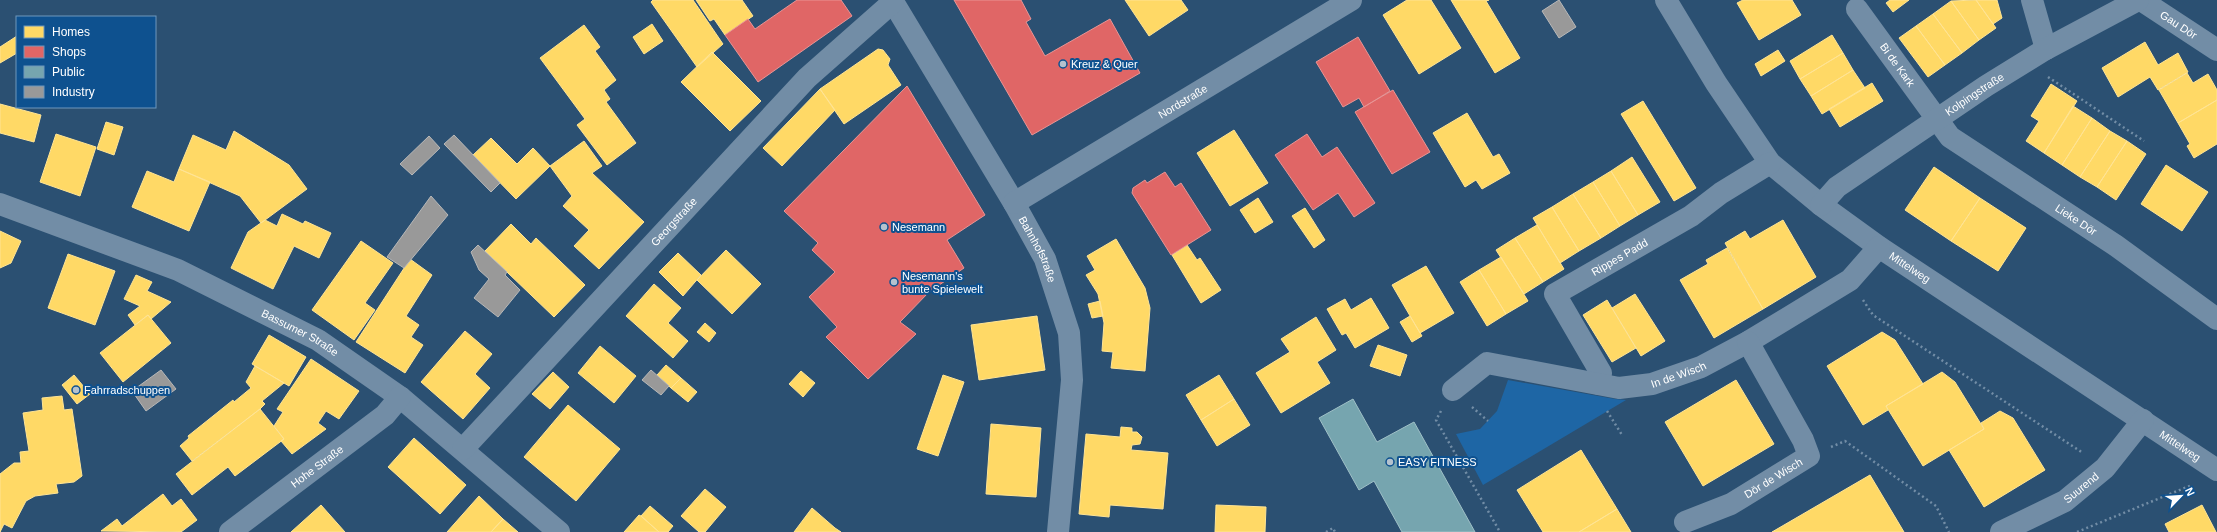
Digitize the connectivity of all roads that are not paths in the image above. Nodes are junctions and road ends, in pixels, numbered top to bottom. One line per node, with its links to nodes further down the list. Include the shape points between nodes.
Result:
1 (1351, 0): 11 (street, Nordstraße)
2 (1666, 0): 10 (street, Mittelweg, via 1716,83)
3 (2032, 0): 7 (street)
4 (2139, 0): 7 (street, Kolpingstraße); 8 (street, Gau Dör)
5 (892, 1): 11 (street, Bahnhofstraße); 21 (street, Georgstraße, via 807,78)
6 (1857, 9): 9 (street, Bi de Kark)
7 (2046, 49): 9 (street, Kolpingstraße)
8 (2217, 50)
9 (1938, 119): 13 (street, Kolpingstraße, via 1836,187); 15 (street, Lieke Dör, via 1950,137 2115,245)
10 (1770, 163): 13 (street, Mittelweg); 17 (street, Rippes Padd, via 1721,193 1691,216 1555,294 1601,373)
11 (1014, 203): 26 (street, Bahnhofstraße, via 1045,259 1069,333 1072,380)
12 (0, 204): 19 (street, Bassumer Straße, via 178,270 318,340)
13 (1821, 205): 14 (street, Mittelweg)
14 (1879, 247): 16 (street, In de Wisch, via 1850,280); 20 (street, Mittelweg)
15 (2217, 319)
16 (1748, 342): 17 (street, In de Wisch, via 1701,367 1652,384 1619,388); 23 (street, Dör de Wisch, via 1803,440 1809,456 1731,504)
17 (1599, 384): 18 (street, In de Wisch, via 1487,362)
18 (1453, 390)
19 (400, 396): 21 (street, Bassumer Straße); 24 (street, Hohe Straße, via 385,415)
20 (2143, 420): 22 (street, Mittelweg); 27 (street, Suurend, via 2105,468 2065,501)
21 (463, 449): 25 (street, Bassumer Straße)
22 (2217, 470)
23 (1685, 522)
24 (230, 532)
25 (559, 532)
26 (1058, 532)
27 (2001, 532)

